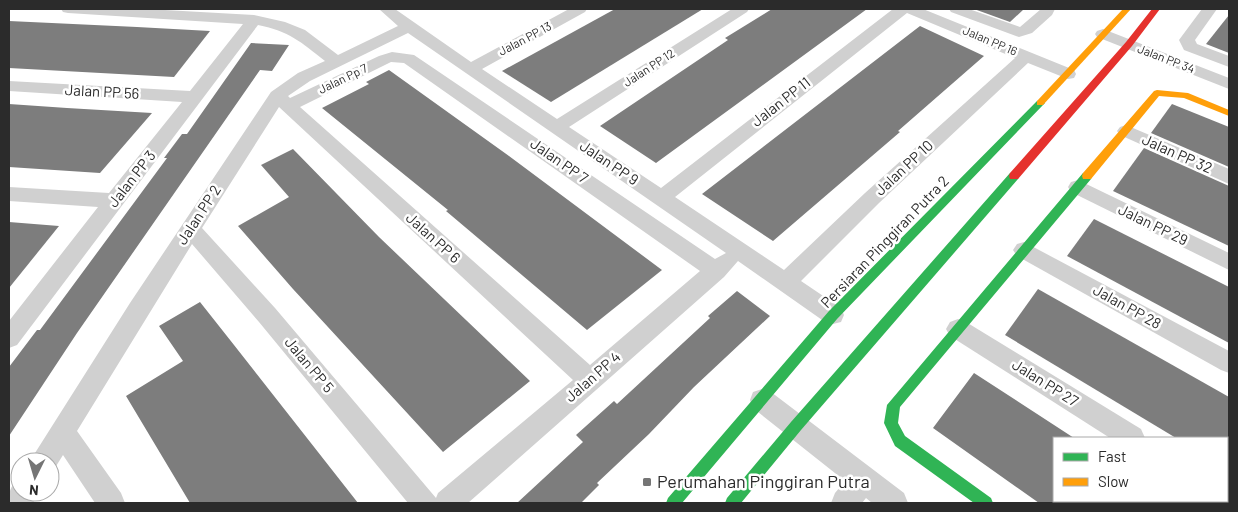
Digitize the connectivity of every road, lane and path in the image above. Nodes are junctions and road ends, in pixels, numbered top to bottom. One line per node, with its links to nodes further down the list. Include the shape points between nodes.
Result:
1 (68, 9): 12 (street)
2 (386, 9): 13 (street, Jalan PP 9)
3 (580, 9): 20 (street, Jalan PP 13)
4 (742, 9): 27 (street, Jalan PP 12)
5 (902, 9): 32 (street, Jalan PP 11)
6 (911, 9): 17 (street, Jalan PP 16)
7 (956, 9): 8 (street, via 1018,32 1027,30)
8 (1048, 9)
9 (1127, 9): 14 (street, Persiaran Pinggiran Putra 2)
10 (1156, 9): 15 (street)
11 (1210, 9): 19 (street, via 1187,40 1190,47)
12 (254, 20): 18 (street, via 280,24 298,33); 24 (street, Jalan PP 3)
13 (409, 27): 18 (street, Jalan PP 2); 20 (street, Jalan PP 9)
14 (1103, 34): 15 (street, Jalan PP 34); 21 (street, Persiaran Pinggiran Putra 2)
15 (1129, 44): 22 (street, Jalan PP 34); 46 (street)
16 (400, 56): 25 (street, Jalan Pp 7, via 384,59); 38 (street, Jalan PP 7, via 414,60)
17 (1026, 56): 21 (street, Jalan PP 16); 39 (street, Jalan PP 10)
18 (336, 61): 25 (street, Jalan PP 2, via 289,86)
19 (1229, 62)
20 (470, 69): 27 (street, Jalan PP 9)
21 (1068, 74): 40 (street, Persiaran Pinggiran Putra 2)
22 (1229, 84)
23 (9, 86): 24 (street, Jalan PP 56)
24 (195, 97): 33 (street, Jalan PP 3)
25 (282, 101): 34 (street, Jalan PP 2); 44 (street, Jalan PP 6)
26 (1229, 113): 28 (street, via 1178,94 1157,93)
27 (556, 127): 32 (street, Jalan PP 9)
28 (1126, 130): 29 (street, Jalan PP 32); 30 (street)
29 (1229, 177)
30 (1078, 187): 35 (street); 37 (street, Jalan PP 29)
31 (9, 194): 33 (street)
32 (661, 198): 36 (street, Jalan PP 9)
33 (115, 201): 42 (street, Jalan PP 3)
34 (191, 229): 47 (street, Jalan PP 2); 52 (street, Jalan PP 5)
35 (1024, 250): 41 (street); 43 (street, Jalan PP 28)
36 (738, 252): 38 (street, Jalan PP 4); 39 (street, Jalan PP 9)
37 (1229, 262)
38 (716, 271): 44 (street, Jalan PP 4)
39 (786, 282): 40 (street, Jalan PP 9)
40 (834, 315): 45 (street, Persiaran Pinggiran Putra 2)
41 (958, 329): 48 (street, Jalan PP 27); 58 (street, via 894,404 891,423 900,441)
42 (9, 338)
43 (1229, 363)
44 (590, 380): 53 (street, Jalan PP 4)
45 (762, 400): 46 (street); 54 (street, Persiaran Pinggiran Putra 2)
46 (796, 426): 50 (street); 55 (street)
47 (63, 433): 49 (street, Jalan PP 2); 51 (street)
48 (1130, 437)
49 (51, 452)
50 (864, 479): 56 (street); 57 (street)
51 (111, 503)
52 (424, 503)
53 (448, 503)
54 (673, 503)
55 (732, 503)
56 (845, 503)
57 (894, 503)
58 (986, 503)

